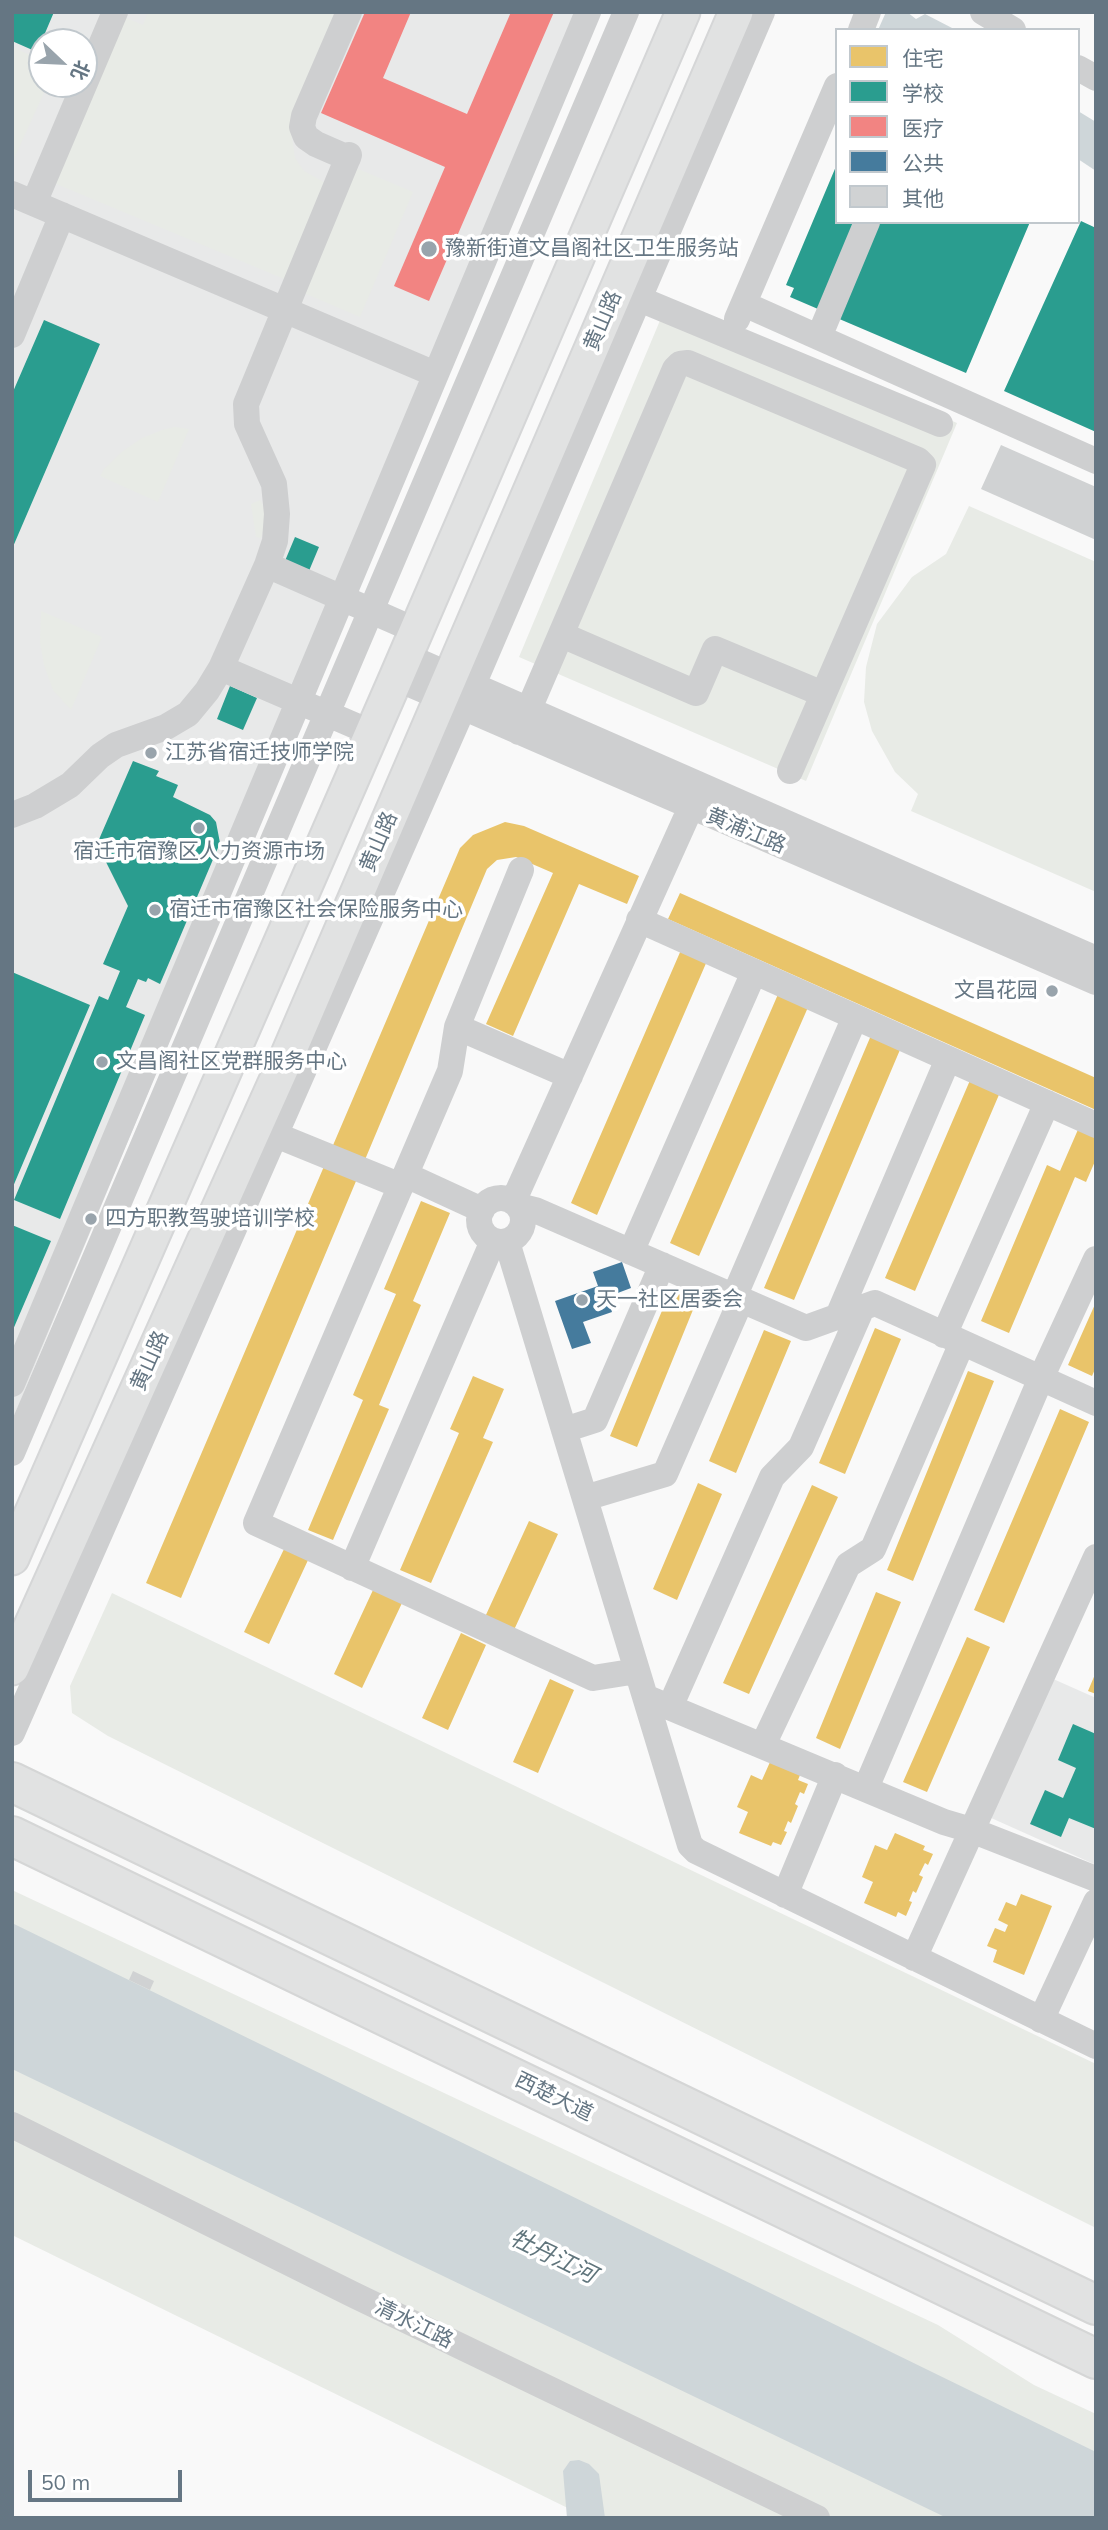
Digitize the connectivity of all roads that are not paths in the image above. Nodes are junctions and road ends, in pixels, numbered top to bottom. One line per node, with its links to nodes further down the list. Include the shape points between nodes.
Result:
1 (115, 12): 13 (street)
2 (349, 12): 18 (street, via 302,127 316,144 349,157)
3 (588, 12): 22 (street)
4 (626, 12): 27 (street)
5 (683, 12): 29 (main road)
6 (736, 12): 16 (main road, 黄山路)
7 (762, 12): 16 (street)
8 (983, 12): 9 (street)
9 (1010, 28)
10 (1080, 69): 11 (street)
11 (1096, 78)
12 (835, 91): 17 (street)
13 (23, 198): 14 (street)
14 (62, 215): 18 (street); 19 (street)
15 (866, 224): 21 (street)
16 (628, 294): 20 (street); 31 (main road, 黄山路)
17 (744, 304): 20 (street); 21 (street)
18 (285, 311): 22 (street); 25 (street, via 246,404 247,424 274,484 275,541)
19 (12, 335)
20 (730, 336): 23 (street)
21 (819, 337): 24 (street)
22 (435, 374): 26 (street)
23 (940, 424)
24 (1096, 461)
25 (267, 565): 26 (street, 黄浦江路); 30 (street)
26 (341, 598): 27 (street, 黄浦江路); 33 (street)
27 (371, 611): 29 (street, 黄浦江路); 34 (street)
28 (562, 635): 32 (street, via 696,692 715,649); 32 (street, via 675,369 688,363 923,465); 35 (street)
29 (406, 655): 31 (street, 黄浦江路); 36 (main road)
30 (221, 668): 33 (street); 39 (street, via 188,714 116,745 70,785)
31 (457, 692): 35 (street, 黄浦江路); 51 (main road, 黄山路)
32 (823, 694): 37 (street)
33 (298, 702): 34 (street); 63 (street)
34 (327, 714): 36 (street); 66 (street)
35 (524, 721): 38 (street, 黄浦江路); 42 (street, 黄浦江路)
36 (372, 733): 69 (main road)
37 (790, 771)
38 (691, 807): 41 (street); 44 (street, 黄浦江路)
39 (12, 815)
40 (521, 870): 46 (street)
41 (639, 920): 43 (street); 48 (street)
42 (1096, 959)
43 (754, 972): 45 (street); 56 (street)
44 (1096, 982)
45 (855, 1017): 47 (street); 59 (street)
46 (457, 1027): 48 (street); 52 (street, via 450,1071)
47 (948, 1059): 49 (street); 60 (street)
48 (570, 1076): 53 (street)
49 (1047, 1103): 50 (street); 61 (street)
50 (1096, 1125)
51 (265, 1131): 52 (street); 71 (main road, 黄山路); 75 (street)
52 (404, 1181): 54 (street); 70 (street, via 256,1523)
53 (516, 1204): 54 (street, via 499,1198); 55 (street, via 523,1227 514,1238); 56 (street)
54 (482, 1210): 55 (street, via 482,1231)
55 (500, 1241): 65 (street); 70 (street)
56 (631, 1252): 58 (street)
57 (1096, 1259): 62 (street)
58 (662, 1265): 59 (street); 65 (street, via 595,1420)
59 (738, 1298): 60 (street, via 806,1328); 67 (street, via 665,1474)
60 (850, 1312): 61 (street, via 875,1303); 74 (street, via 801,1447 772,1477)
61 (953, 1339): 62 (street); 76 (street, via 873,1549 848,1565)
62 (1041, 1378): 64 (street); 79 (street)
63 (12, 1384)
64 (1096, 1403)
65 (564, 1430): 67 (street)
66 (12, 1453)
67 (585, 1497): 72 (street)
68 (1096, 1557): 80 (street)
69 (12, 1558)
70 (352, 1567): 72 (street, via 593,1678)
71 (12, 1668)
72 (637, 1671): 73 (street)
73 (645, 1697): 74 (street); 83 (street, via 690,1845)
74 (670, 1707): 76 (street)
75 (12, 1733)
76 (763, 1745): 77 (street)
77 (835, 1775): 79 (street); 83 (street)
78 (12, 1782): 89 (highway)
79 (866, 1788): 80 (street)
80 (971, 1830): 82 (street); 85 (street)
81 (12, 1836): 90 (highway, 西楚大道)
82 (1096, 1879)
83 (785, 1895): 85 (street)
84 (1096, 1902): 86 (street)
85 (914, 1958): 86 (street)
86 (1041, 2020): 87 (street)
87 (1096, 2046)
88 (12, 2125): 91 (street, 清水江路)
89 (1096, 2305)
90 (1096, 2359)
91 (817, 2518)

